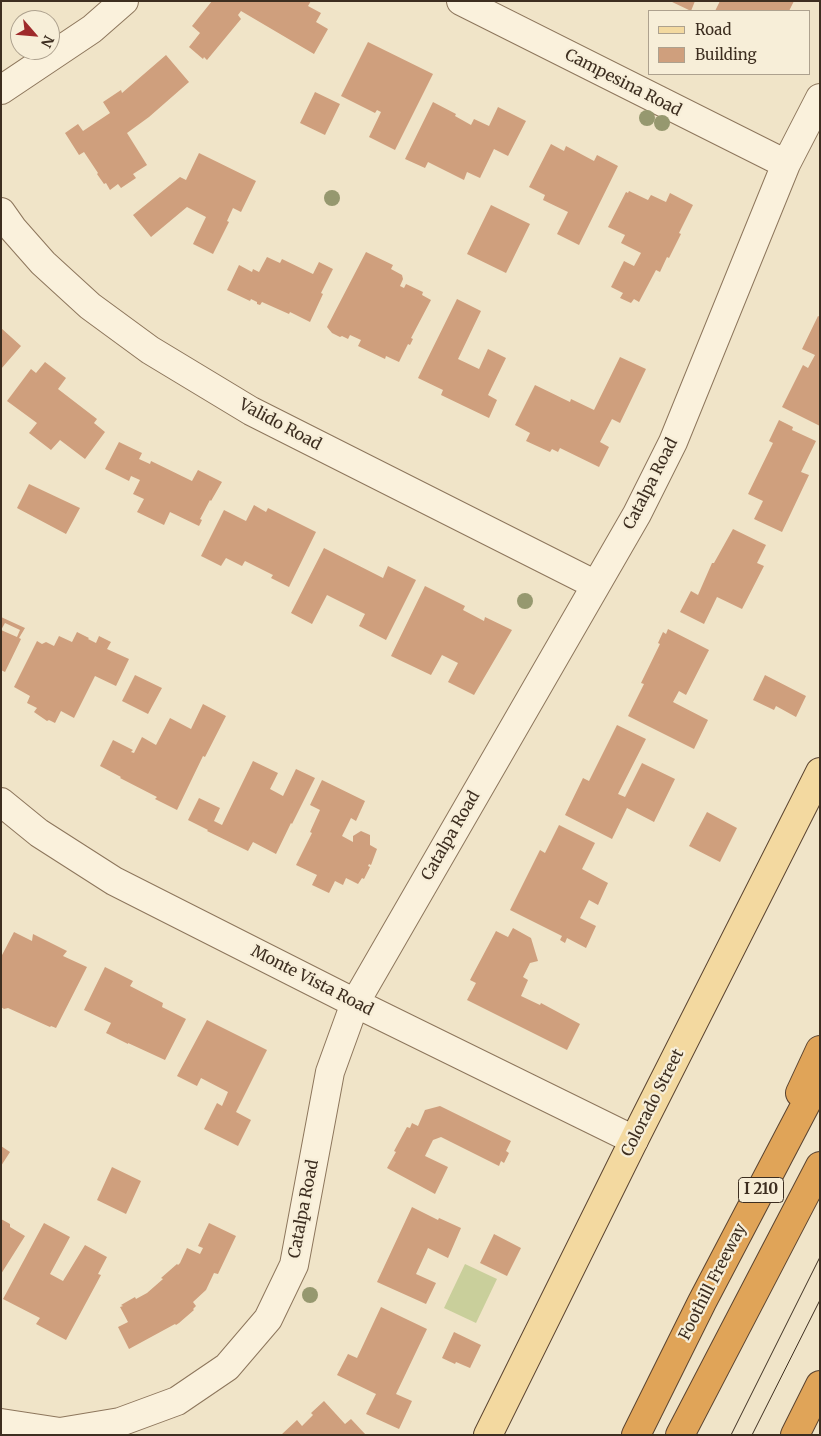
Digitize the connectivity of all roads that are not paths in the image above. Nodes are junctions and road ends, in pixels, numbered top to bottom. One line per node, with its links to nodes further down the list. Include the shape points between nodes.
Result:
1 (124, 1): 3 (street, via 92,30)
2 (460, 1): 5 (street, Campesina Road)
3 (1, 90)
4 (820, 98): 5 (street, Catalpa Road)
5 (786, 164): 7 (street, Catalpa Road, via 673,442)
6 (1, 212): 7 (street, Valido Road, via 43,263 90,306 150,350 251,411)
7 (596, 585): 10 (street, Catalpa Road)
8 (820, 772): 13 (main road, Colorado Street)
9 (1, 802): 10 (street, Monte Vista Road, via 39,833 114,881)
10 (355, 1003): 13 (street, Monte Vista Road); 17 (street, Catalpa Road, via 330,1072 294,1265 268,1319 227,1367 177,1401 120,1422 60,1432)
11 (820, 1050): 15 (highway)
12 (820, 1077): 15 (highway, Foothill Freeway / I 210)
13 (634, 1140): 18 (main road, Colorado Street)
14 (820, 1166): 20 (highway)
15 (702, 1302): 19 (highway, Foothill Freeway / I 210)
16 (820, 1385): 21 (highway)
17 (1, 1423)
18 (488, 1435)
19 (636, 1435)
20 (680, 1435)
21 (795, 1435)

